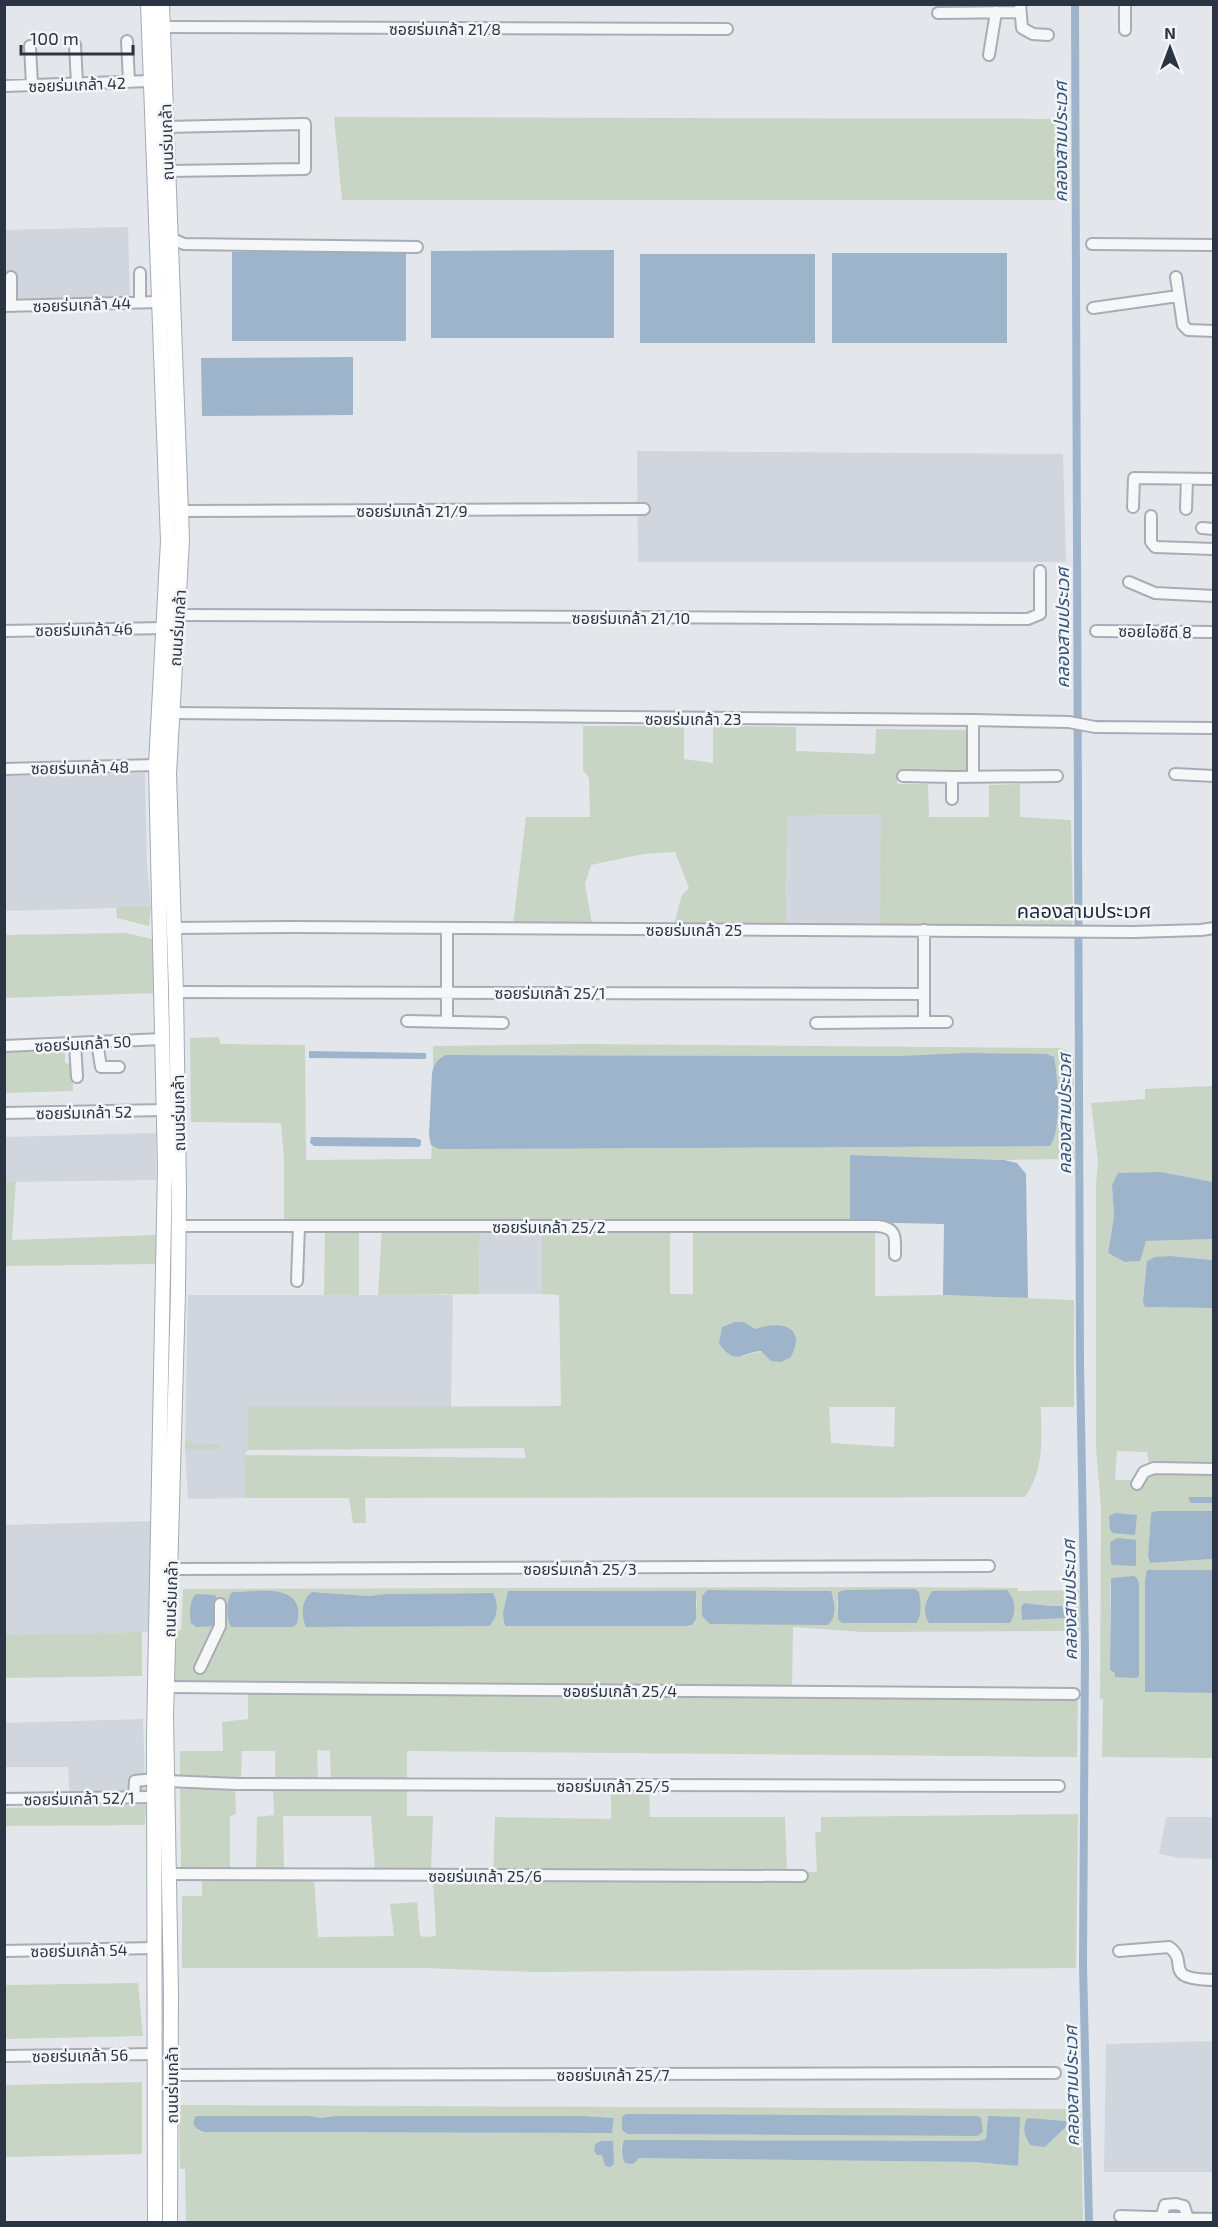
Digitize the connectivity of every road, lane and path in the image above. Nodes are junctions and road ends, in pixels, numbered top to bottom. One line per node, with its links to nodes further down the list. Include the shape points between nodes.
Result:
1 (148, 4): 15 (main road, ถนนร่มเกล้า)
2 (162, 4): 7 (main road, ถนนร่มเกล้า)
3 (1125, 4): 9 (street)
4 (1020, 8): 5 (street); 10 (street, via 1025,31)
5 (996, 12): 6 (street); 14 (street)
6 (938, 13)
7 (162, 27): 8 (street, ซอยร่มเกล้า 21/8); 20 (main road, ถนนร่มเกล้า)
8 (727, 29)
9 (1125, 30)
10 (1048, 35)
11 (127, 41): 16 (street)
12 (75, 45): 17 (street)
13 (30, 46): 18 (street)
14 (989, 55)
15 (150, 81): 16 (street, ซอยร่มเกล้า 42); 31 (main road, ถนนร่มเกล้า)
16 (129, 82): 17 (street, ซอยร่มเกล้า 42)
17 (77, 83): 18 (street, ซอยร่มเกล้า 42)
18 (32, 85): 19 (street, ซอยร่มเกล้า 42)
19 (4, 86)
20 (166, 127): 21 (main road, ถนนร่มเกล้า); 21 (street, via 305,124 306,169)
21 (167, 171): 22 (main road, ถนนร่มเกล้า)
22 (170, 238): 25 (street, via 184,244); 40 (main road, ถนนร่มเกล้า)
23 (1092, 244): 24 (street)
24 (1214, 245)
25 (417, 246)
26 (140, 273): 30 (street)
27 (11, 277): 32 (street)
28 (1176, 277): 29 (street)
29 (1178, 296): 33 (street); 34 (street, via 1186,329)
30 (140, 302): 31 (street, ซอยร่มเกล้า 44); 32 (street, ซอยร่มเกล้า 44)
31 (159, 302): 47 (main road, ถนนร่มเกล้า, via 168,530)
32 (8, 306)
33 (1093, 308)
34 (1214, 331)
35 (1187, 479): 36 (street); 37 (street, via 1134,478); 39 (street)
36 (1214, 479)
37 (1132, 507)
38 (644, 509): 40 (street, ซอยร่มเกล้า 21/9)
39 (1186, 509)
40 (181, 511): 46 (main road, ถนนร่มเกล้า)
41 (1151, 516): 42 (street, via 1151,542 1155,547)
42 (1214, 549)
43 (1040, 571): 46 (street, ซอยร่มเกล้า 21/10, via 1040,614 1028,619)
44 (1129, 582): 45 (street, via 1155,593)
45 (1214, 596)
46 (178, 615): 51 (main road, ถนนร่มเกล้า)
47 (164, 628): 48 (street, ซอยร่มเกล้า 46); 54 (main road, ถนนร่มเกล้า)
48 (4, 631)
49 (1096, 631): 50 (street, ซอยไอซีดี 8)
50 (1214, 632)
51 (171, 713): 52 (street, ซอยร่มเกล้า 23); 63 (main road, ถนนร่มเกล้า)
52 (973, 720): 53 (street, ซอยร่มเกล้า 23); 58 (street)
53 (1214, 728)
54 (156, 765): 55 (street, ซอยร่มเกล้า 48); 76 (main road, ถนนร่มเกล้า)
55 (4, 769)
56 (1175, 774): 60 (street)
57 (903, 776): 61 (street)
58 (973, 776): 59 (street); 61 (street)
59 (1057, 776)
60 (1214, 776)
61 (952, 777): 62 (street)
62 (952, 799)
63 (174, 928): 64 (street, ซอยร่มเกล้า 25); 67 (main road, ถนนร่มเกล้า)
64 (447, 928): 66 (street, ซอยร่มเกล้า 25); 68 (street)
65 (1214, 928): 66 (street, ซอยร่มเกล้า 25)
66 (924, 930): 69 (street)
67 (176, 992): 68 (street, ซอยร่มเกล้า 25/1); 84 (main road, ถนนร่มเกล้า)
68 (447, 993): 69 (street, ซอยร่มเกล้า 25/1); 71 (street)
69 (924, 994): 72 (street)
70 (406, 1021): 71 (street)
71 (447, 1021): 74 (street)
72 (924, 1022): 73 (street); 75 (street)
73 (947, 1022)
74 (503, 1023)
75 (816, 1023)
76 (162, 1039): 77 (street, ซอยร่มเกล้า 50); 82 (main road, ถนนร่มเกล้า)
77 (97, 1042): 78 (street, ซอยร่มเกล้า 50); 80 (street, via 101,1067)
78 (75, 1043): 79 (street, ซอยร่มเกล้า 50); 81 (street)
79 (4, 1046)
80 (119, 1066)
81 (77, 1077)
82 (164, 1110): 83 (street, ซอยร่มเกล้า 52); 96 (main road, ถนนร่มเกล้า, via 155,1619)
83 (4, 1113)
84 (179, 1226): 85 (street, ซอยร่มเกล้า 25/2); 91 (main road, ถนนร่มเกล้า)
85 (299, 1226): 86 (street, ซอยร่มเกล้า 25/2, via 878,1226 893,1232); 87 (street)
86 (895, 1255)
87 (297, 1281)
88 (1214, 1469): 89 (street, via 1154,1468 1144,1472)
89 (1137, 1484)
90 (989, 1566): 91 (street, ซอยร่มเกล้า 25/3)
91 (171, 1569): 94 (main road, ถนนร่มเกล้า)
92 (220, 1604): 93 (street, via 220,1626)
93 (200, 1668)
94 (167, 1687): 95 (street, ซอยร่มเกล้า 25/4); 96 (main road, ถนนร่มเกล้า)
95 (1074, 1694)
96 (161, 1780): 97 (street, ซอยร่มเกล้า 25/5, via 237,1784); 98 (street, via 135,1781); 99 (main road, ถนนร่มเกล้า); 101 (main road, ถนนร่มเกล้า)
97 (1059, 1786)
98 (134, 1797): 99 (street, ซอยร่มเกล้า 52/1); 100 (street, ซอยร่มเกล้า 52/1)
99 (153, 1797): 103 (main road, ถนนร่มเกล้า)
100 (4, 1799)
101 (169, 1875): 102 (street, ซอยร่มเกล้า 25/6); 110 (main road, ถนนร่มเกล้า)
102 (802, 1876)
103 (154, 1948): 104 (street, ซอยร่มเกล้า 54); 107 (main road, ถนนร่มเกล้า)
104 (4, 1952)
105 (1119, 1952): 106 (street, via 1169,1947 1185,1977)
106 (1214, 1980)
107 (156, 2054): 108 (street, ซอยร่มเกล้า 56); 113 (main road, ถนนร่มเกล้า)
108 (4, 2056)
109 (1055, 2073): 110 (street, ซอยร่มเกล้า 25/7)
110 (171, 2075): 114 (main road, ถนนร่มเกล้า)
111 (1120, 2216): 112 (street)
112 (1214, 2219)
113 (156, 2223)
114 (170, 2223)

